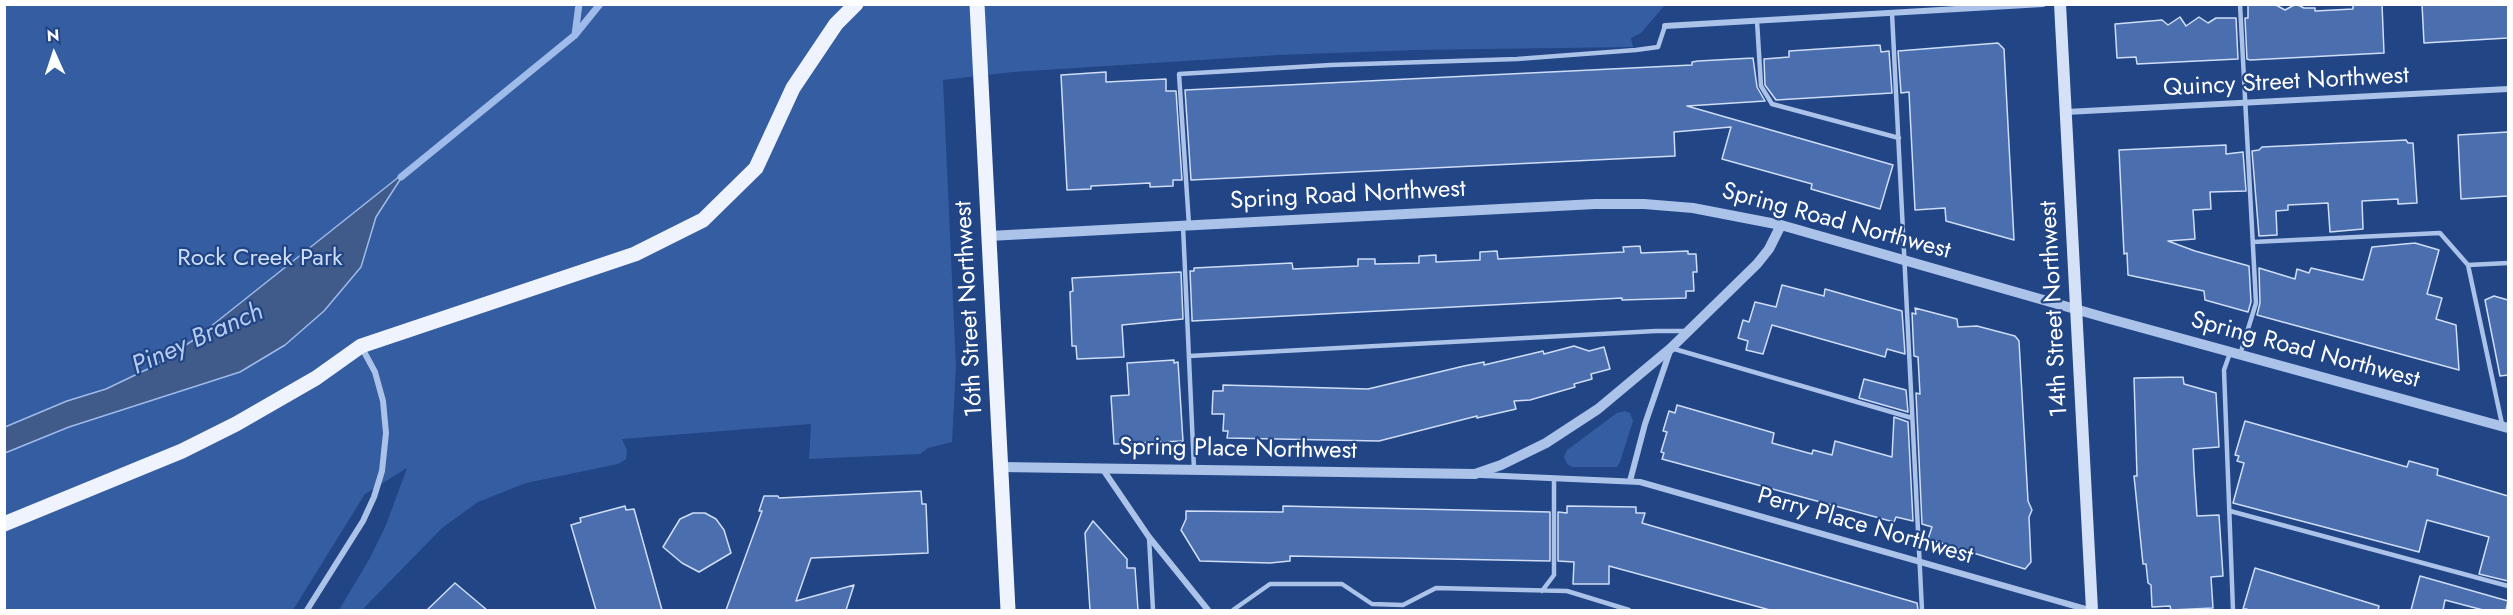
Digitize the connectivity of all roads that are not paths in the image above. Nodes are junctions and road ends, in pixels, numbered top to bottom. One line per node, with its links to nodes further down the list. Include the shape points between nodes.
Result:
1 (856, 4): 22 (main road, via 836,24 793,88 756,168 703,220 635,254)
2 (977, 4): 15 (main road, 16th Street Northwest)
3 (2043, 4): 6 (street)
4 (2060, 4): 11 (main road, 14th Street Northwest)
5 (2241, 4): 10 (lane)
6 (1892, 13): 7 (street); 12 (lane)
7 (1757, 21): 8 (street); 12 (lane, via 1761,86 1772,104)
8 (1665, 26): 14 (lane, via 1658,47 1636,50 1179,74)
9 (2508, 89): 10 (street, Quincy Street Northwest)
10 (2246, 103): 11 (street, Quincy Street Northwest); 16 (lane)
11 (2066, 112): 20 (main road, 14th Street Northwest)
12 (1899, 138): 17 (lane)
13 (1781, 225): 14 (street, Spring Road Northwest, via 1693,208 1611,204); 17 (street, Spring Road Northwest); 21 (street, Spring Place Northwest, via 1757,264)
14 (1186, 226): 15 (street, Spring Road Northwest); 25 (lane)
15 (989, 236): 28 (main road, 16th Street Northwest)
16 (2253, 242): 19 (lane, via 2440,233); 24 (lane, via 2256,303)
17 (1904, 260): 20 (street, Spring Road Northwest); 26 (lane)
18 (2508, 263): 19 (lane)
19 (2468, 265): 27 (lane)
20 (2076, 309): 24 (street, Spring Road Northwest); 47 (main road, 14th Street Northwest)
21 (1688, 332): 23 (street, Spring Place Northwest); 25 (lane)
22 (361, 346): 35 (main road, via 290,394 215,435); 40 (street, via 375,372 383,401 386,433 382,471 363,521)
23 (1671, 348): 26 (lane); 31 (street, Spring Place Northwest, via 1572,427 1525,454); 33 (street, Spring Place Northwest)
24 (2235, 353): 27 (street, Spring Road Northwest); 34 (lane, via 2224,370)
25 (1189, 356): 30 (lane)
26 (1912, 418): 37 (lane)
27 (2506, 427)
28 (1000, 467): 29 (street, Spring Place Northwest); 41 (main road, 16th Street Northwest)
29 (1102, 468): 30 (street, Spring Place Northwest); 36 (street)
30 (1194, 470): 31 (street, Spring Place Northwest)
31 (1475, 474): 32 (street, Spring Place Northwest)
32 (1554, 478): 33 (street, Spring Place Northwest); 39 (lane, via 1554,575)
33 (1630, 481): 37 (street, Perry Place Northwest)
34 (2230, 511): 38 (lane); 48 (lane)
35 (4, 524)
36 (1149, 537): 42 (lane); 43 (street)
37 (1920, 561): 46 (lane); 47 (street, Perry Place Northwest)
38 (2508, 586)
39 (1542, 591): 44 (lane, via 1436,588 1403,604 1372,604 1342,584 1270,584); 45 (lane, via 1567,591)
40 (307, 610)
41 (1008, 610)
42 (1152, 610)
43 (1208, 610)
44 (1233, 610)
45 (1629, 610)
46 (1922, 610)
47 (2091, 610)
48 (2233, 610)

